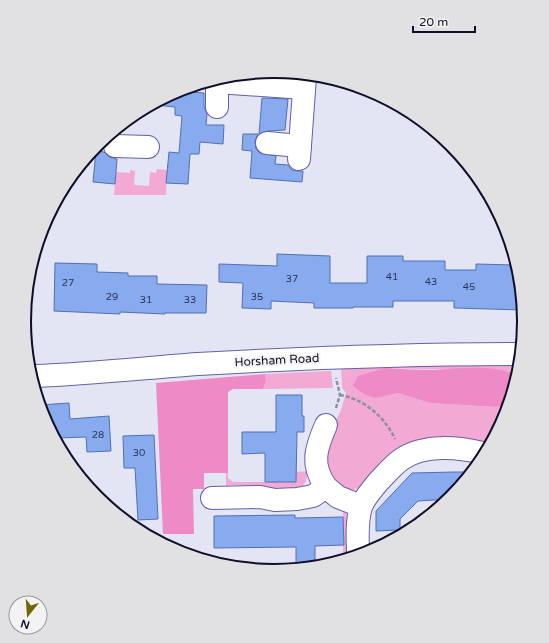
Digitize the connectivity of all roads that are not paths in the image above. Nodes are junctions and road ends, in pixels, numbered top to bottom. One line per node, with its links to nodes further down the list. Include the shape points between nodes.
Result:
1 (232, 82): 2 (street)
2 (305, 82): 5 (street, via 300,152)
3 (217, 85): 4 (street)
4 (217, 107)
5 (267, 143)
6 (115, 146): 7 (street)
7 (148, 147)
8 (516, 354): 9 (street, Horsham Road, via 335,357)
9 (37, 376)
10 (326, 425): 12 (street, via 316,458 321,480)
11 (480, 453): 14 (street, via 434,449 416,452 402,459 384,476)
12 (326, 487): 13 (street, via 313,496 297,499); 14 (street, via 338,497)
13 (212, 498)
14 (361, 506): 15 (street)
15 (358, 550)

